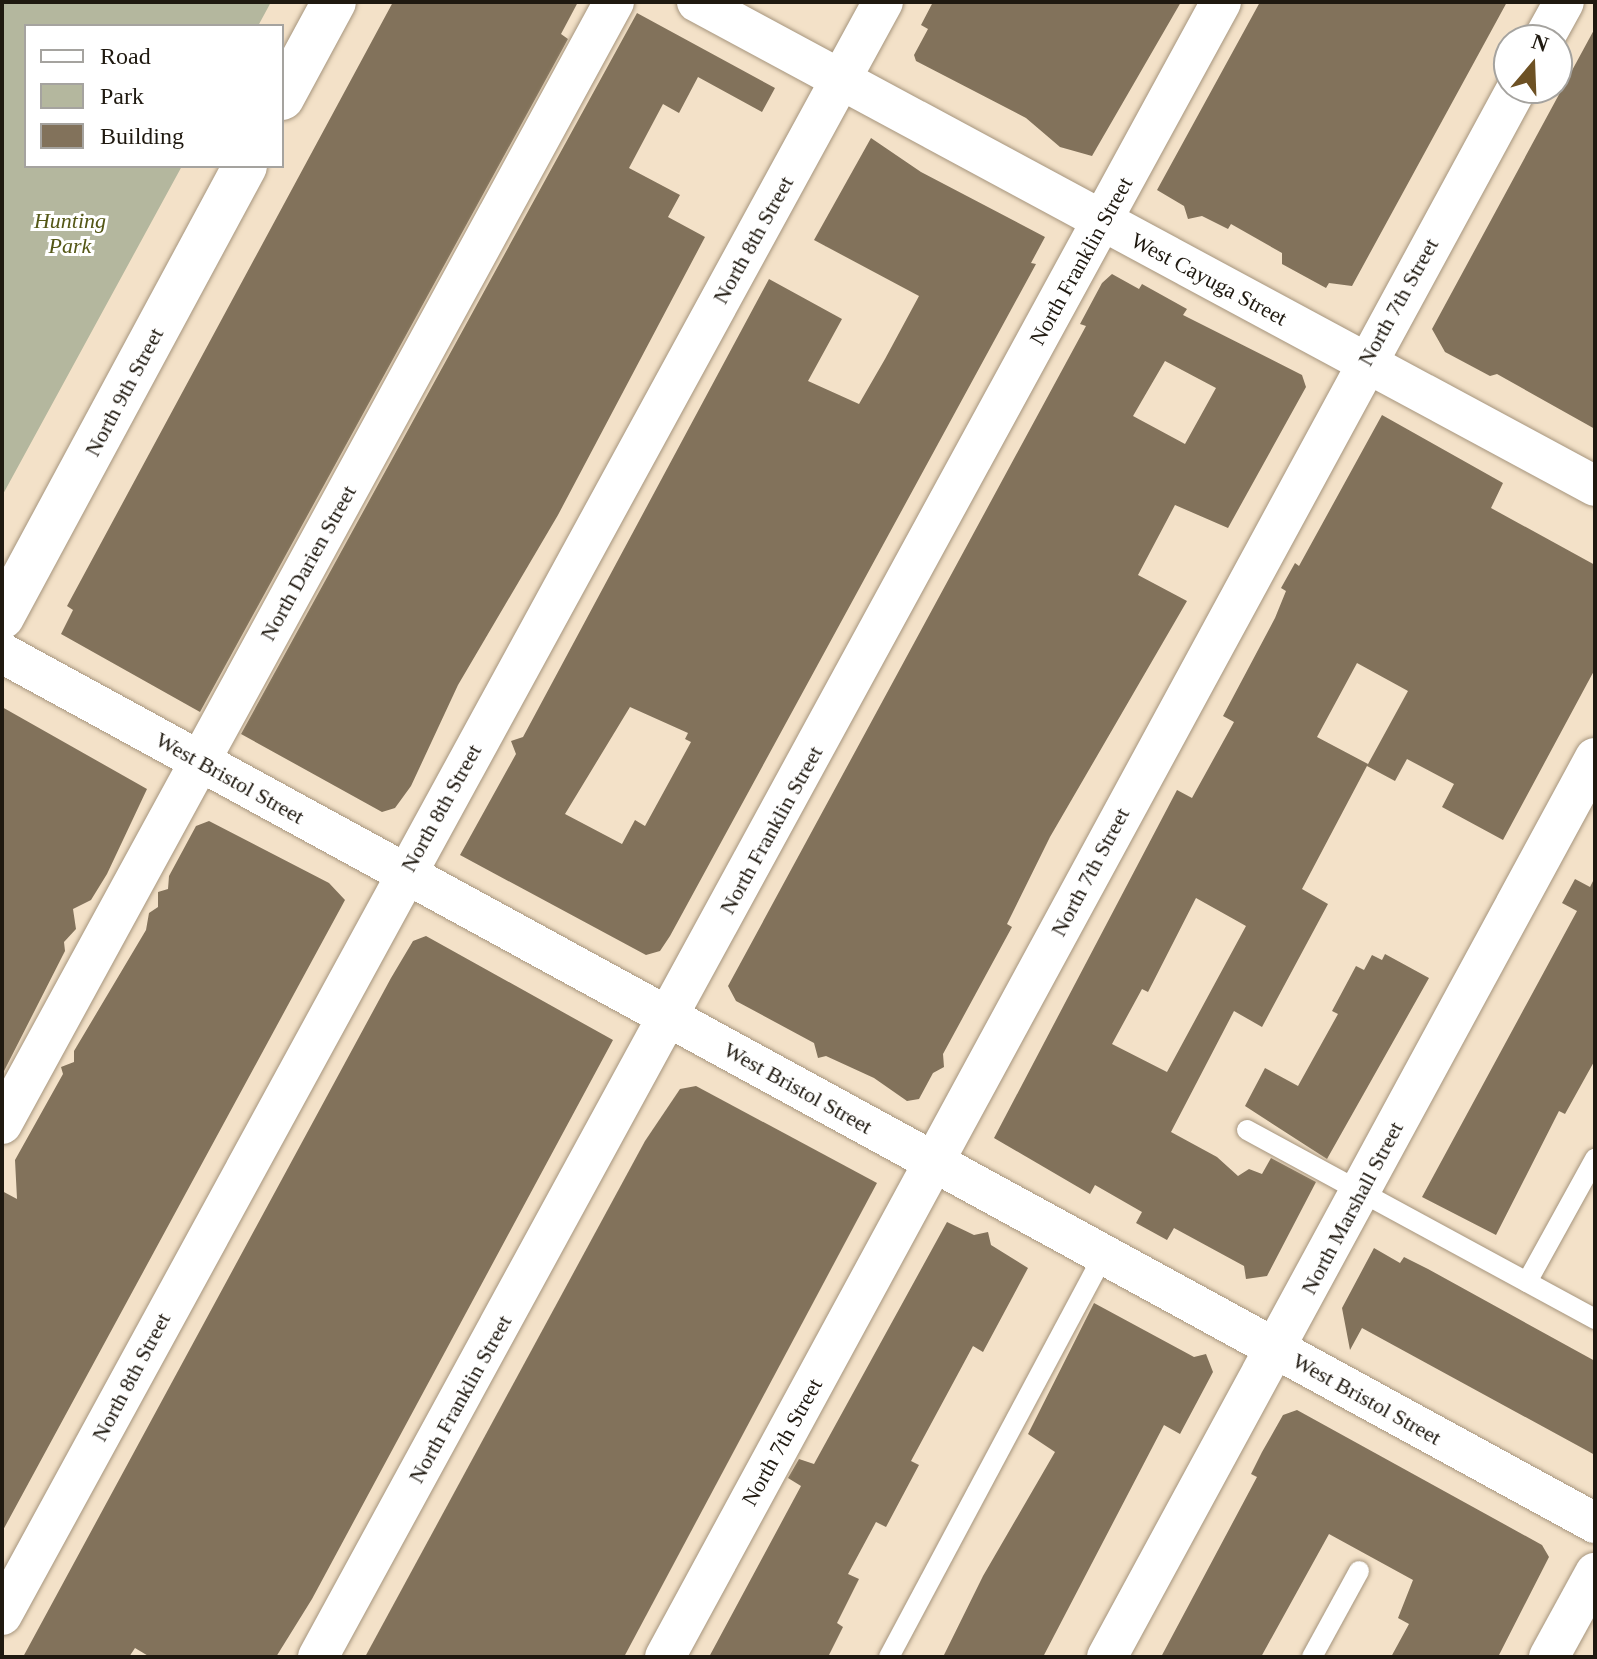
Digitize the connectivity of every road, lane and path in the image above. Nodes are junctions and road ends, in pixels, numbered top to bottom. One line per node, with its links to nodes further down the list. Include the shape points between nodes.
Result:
1 (334, 2): 9 (street)
2 (614, 2): 18 (street, North Darien Street)
3 (697, 2): 8 (street, West Cayuga Street)
4 (883, 2): 8 (street, North 8th Street)
5 (1221, 2): 12 (street, North Franklin Street)
6 (1564, 2): 7 (street)
7 (1552, 24)
8 (841, 80): 12 (street, West Cayuga Street); 19 (street, North 8th Street)
9 (284, 94)
10 (1508, 104): 13 (street, North 7th Street)
11 (244, 168): 15 (street, North 9th Street)
12 (1102, 222): 13 (street, West Cayuga Street); 20 (street, North Franklin Street)
13 (1364, 363): 14 (street, West Cayuga Street); 24 (street, North 7th Street)
14 (1595, 485)
15 (2, 617)
16 (2, 653): 18 (street, West Bristol Street)
17 (1595, 758): 25 (street, North Marshall Street)
18 (199, 761): 19 (street, West Bristol Street); 21 (street, North Darien Street)
19 (405, 873): 20 (street, West Bristol Street); 33 (street, North 8th Street)
20 (669, 1017): 24 (street, West Bristol Street); 34 (street, North Franklin Street)
21 (2, 1124)
22 (1247, 1130): 25 (lane)
23 (1595, 1159): 27 (lane)
24 (934, 1162): 26 (street, West Bristol Street); 35 (street, North 7th Street)
25 (1360, 1192): 27 (lane); 29 (street, North Marshall Street)
26 (1104, 1255): 29 (street, West Bristol Street); 36 (lane)
27 (1527, 1282): 28 (lane)
28 (1595, 1319)
29 (1275, 1349): 30 (street, West Bristol Street); 37 (street, North Marshall Street)
30 (1595, 1523)
31 (1359, 1571): 38 (lane)
32 (1595, 1573): 39 (street)
33 (2, 1615)
34 (318, 1657)
35 (665, 1657)
36 (889, 1657)
37 (1107, 1657)
38 (1312, 1657)
39 (1549, 1657)

